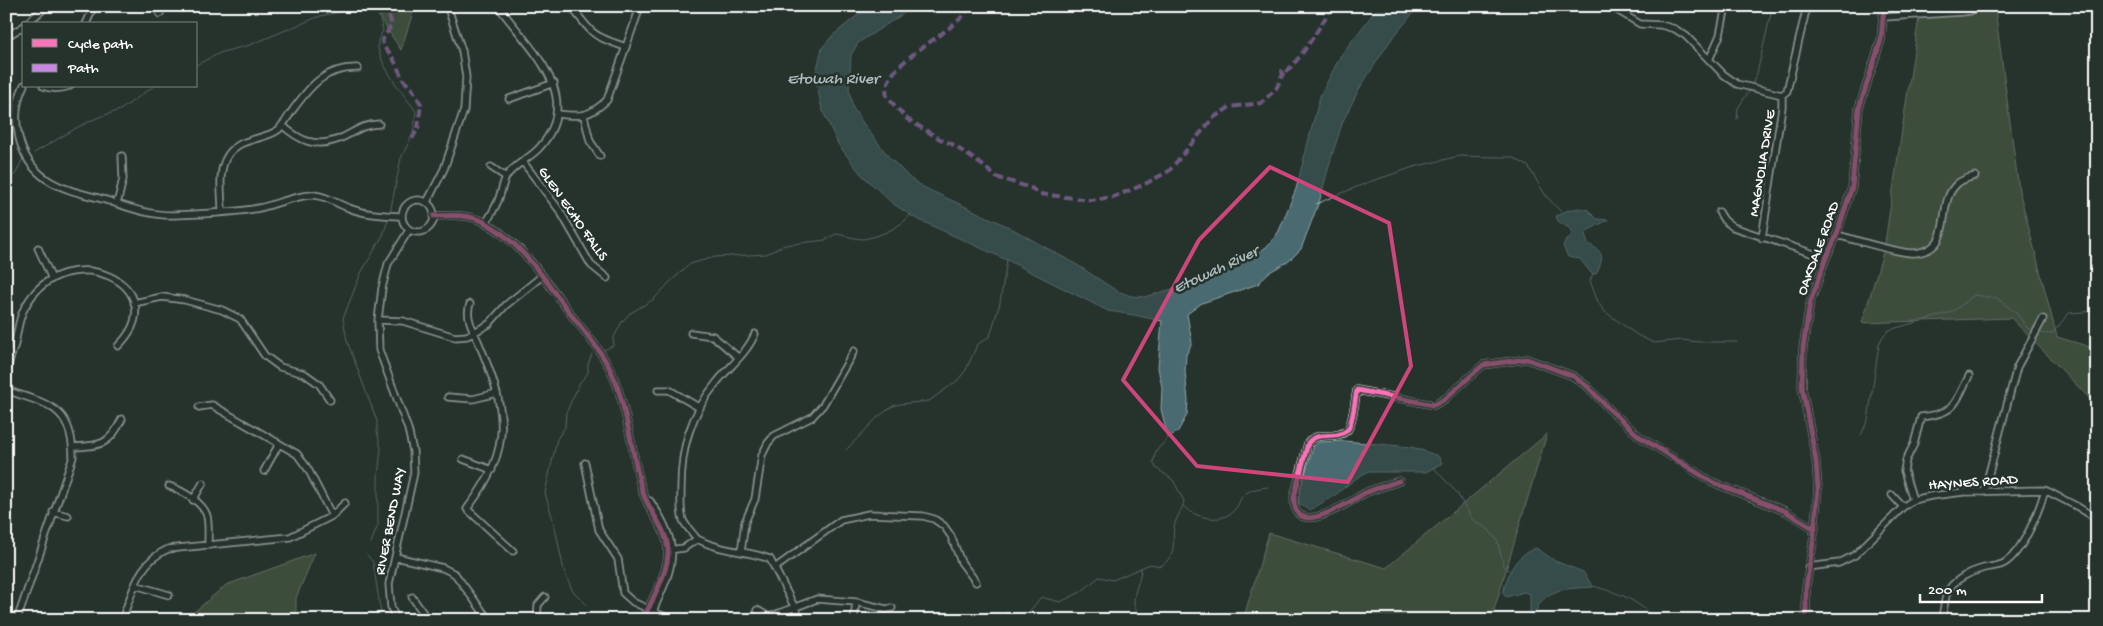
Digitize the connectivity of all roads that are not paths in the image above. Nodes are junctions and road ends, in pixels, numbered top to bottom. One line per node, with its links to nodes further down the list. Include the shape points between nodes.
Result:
1 (47, 6): 15 (street)
2 (94, 6): 16 (street)
3 (155, 6): 13 (street)
4 (449, 6): 36 (street, via 466,77 464,110 444,169)
5 (495, 6): 22 (street, via 508,18)
6 (571, 6): 19 (street, via 591,32)
7 (636, 6): 19 (street, via 638,14)
8 (1610, 6): 20 (street, via 1640,24 1675,29)
9 (1726, 6): 20 (street, via 1720,36)
10 (1807, 6): 24 (street, MAGNOLIA DRIVE, via 1788,91)
11 (1884, 6): 14 (street, OAKDALE ROAD)
12 (1979, 6): 14 (street, via 1962,12)
13 (160, 14)
14 (1884, 17): 44 (street, OAKDALE ROAD, via 1881,40 1859,108 1852,187)
15 (28, 22)
16 (87, 22)
17 (22, 27): 18 (street)
18 (6, 37)
19 (626, 47): 27 (street, via 607,100)
20 (1710, 60): 24 (street, via 1737,84)
21 (358, 68): 29 (street, via 343,67 311,86)
22 (554, 83): 25 (street); 26 (street)
23 (23, 88): 37 (street, via 15,122 20,143 32,163 47,180)
24 (1782, 96): 45 (street, MAGNOLIA DRIVE)
25 (509, 99)
26 (557, 114): 27 (street); 32 (street, via 554,128)
27 (584, 116): 31 (street, via 590,140)
28 (379, 124): 29 (street, via 365,125 339,139 323,143 296,137)
29 (282, 125): 38 (street, via 266,135 239,144 228,154 222,166)
30 (122, 156): 37 (street, via 123,178)
31 (600, 156)
32 (523, 162): 35 (street); 49 (street, GLEN ECHO FALLS, via 560,211 591,265)
33 (491, 167): 35 (street)
34 (1975, 176): 44 (street, via 1962,180 1952,190 1940,238 1927,250 1908,253)
35 (506, 177): 42 (street, via 497,204)
36 (427, 202): 40 (street, via 412,201 404,207); 41 (street)
37 (116, 204): 38 (street, via 149,213 173,215)
38 (222, 212): 40 (street, via 256,209 313,195 367,214)
39 (1719, 212): 45 (street, via 1734,228)
40 (402, 216): 43 (street)
41 (434, 216): 42 (street, via 474,218); 43 (street, via 424,231)
42 (486, 223): 48 (street, via 509,241)
43 (409, 230): 54 (street, RIVER BEND WAY, via 388,264)
44 (1836, 237): 47 (street, OAKDALE ROAD)
45 (1762, 238): 47 (street)
46 (38, 248): 50 (street)
47 (1826, 258): 91 (street, OAKDALE ROAD, via 1810,304 1803,348 1802,387 1817,479)
48 (542, 276): 55 (street, via 506,305 490,324); 95 (street, via 597,348 616,382 642,492 668,529)
49 (606, 278)
50 (52, 279): 51 (street, via 62,273 92,270 114,278 130,291); 61 (street, via 25,305)
51 (134, 303): 58 (street, via 136,310 132,328); 67 (street, via 162,298 185,300 222,310 240,319 266,356 280,367 305,374 319,384)
52 (470, 304): 55 (street, via 468,309)
53 (2044, 319): 81 (street, via 2018,367)
54 (378, 320): 55 (street, via 403,321 455,337); 97 (street, RIVER BEND WAY, via 379,350 413,451 414,473)
55 (474, 333): 65 (street)
56 (691, 333): 60 (street, via 713,336)
57 (755, 334): 60 (street)
58 (118, 346)
59 (854, 350): 96 (street, via 823,405 812,417 774,436 768,443 762,455 755,499 745,522)
60 (739, 358): 69 (street, via 717,382)
61 (6, 373)
62 (1969, 376): 84 (street, via 1951,408 1938,415 1921,416 1904,471)
63 (6, 390): 72 (street, via 52,406 66,419)
64 (658, 390): 69 (street, via 669,390)
65 (497, 393): 66 (street, via 473,399); 75 (street, via 502,429)
66 (448, 396)
67 (330, 400)
68 (199, 407): 71 (street, via 212,405)
69 (700, 408): 92 (street, via 681,461 680,504 683,520)
70 (122, 419): 72 (street, via 115,434 106,442)
71 (279, 444): 76 (street); 89 (street, via 297,454)
72 (73, 447): 87 (street, via 73,457)
73 (463, 459): 75 (street)
74 (585, 463): 108 (street, via 599,530 618,560 623,593)
75 (492, 470): 94 (street, via 467,509)
76 (264, 471)
77 (1399, 481): 91 (street, via 1367,492 1317,517 1304,517 1296,510 1294,497 1308,443 1315,437 1344,433 1349,428 1357,390 1434,405 1484,365 1528,359 1573,376 1640,437 1712,482 1785,511)
78 (203, 483): 83 (street)
79 (169, 486): 83 (street)
80 (2045, 490): 81 (street, HAYNES ROAD); 90 (street, HAYNES ROAD); 122 (street, via 2016,552 2004,563 1978,570 1955,583 1946,594)
81 (1984, 492): 84 (street, HAYNES ROAD)
82 (1892, 495): 86 (street)
83 (193, 500): 93 (street, via 206,515)
84 (1913, 500): 86 (street, HAYNES ROAD)
85 (345, 503): 89 (street)
86 (1902, 507): 98 (street, HAYNES ROAD, via 1855,555 1839,563)
87 (53, 512): 88 (street); 110 (street)
88 (68, 516)
89 (332, 516): 93 (street, via 290,537)
90 (2097, 519)
91 (1815, 529): 98 (street, OAKDALE ROAD)
92 (697, 539): 95 (street, via 684,548); 96 (street, via 713,547)
93 (208, 545): 101 (street, via 168,549 157,554 143,568)
94 (513, 551)
95 (670, 551): 108 (street, via 670,572)
96 (741, 552): 99 (street, via 770,559)
97 (396, 557): 112 (street, RIVER BEND WAY, via 389,584); 114 (street, via 455,574)
98 (1808, 567): 121 (street, OAKDALE ROAD)
99 (775, 568): 100 (street, via 841,520 869,514 923,516 944,526 961,562); 106 (street)
100 (976, 582)
101 (135, 585): 102 (street); 111 (street, via 124,614)
102 (169, 595)
103 (412, 597): 113 (street)
104 (545, 597): 115 (street, via 538,605)
105 (856, 602): 106 (street, via 817,599); 107 (street); 120 (street)
106 (796, 607): 109 (street, via 768,616); 119 (street)
107 (892, 608)
108 (650, 610): 116 (street); 117 (street); 118 (street)
109 (757, 610)
110 (17, 620)
111 (126, 620)
112 (396, 620)
113 (428, 620)
114 (489, 620)
115 (537, 620)
116 (643, 620)
117 (648, 620)
118 (666, 620)
119 (802, 620)
120 (854, 620)
121 (1806, 620)
122 (1941, 620)

